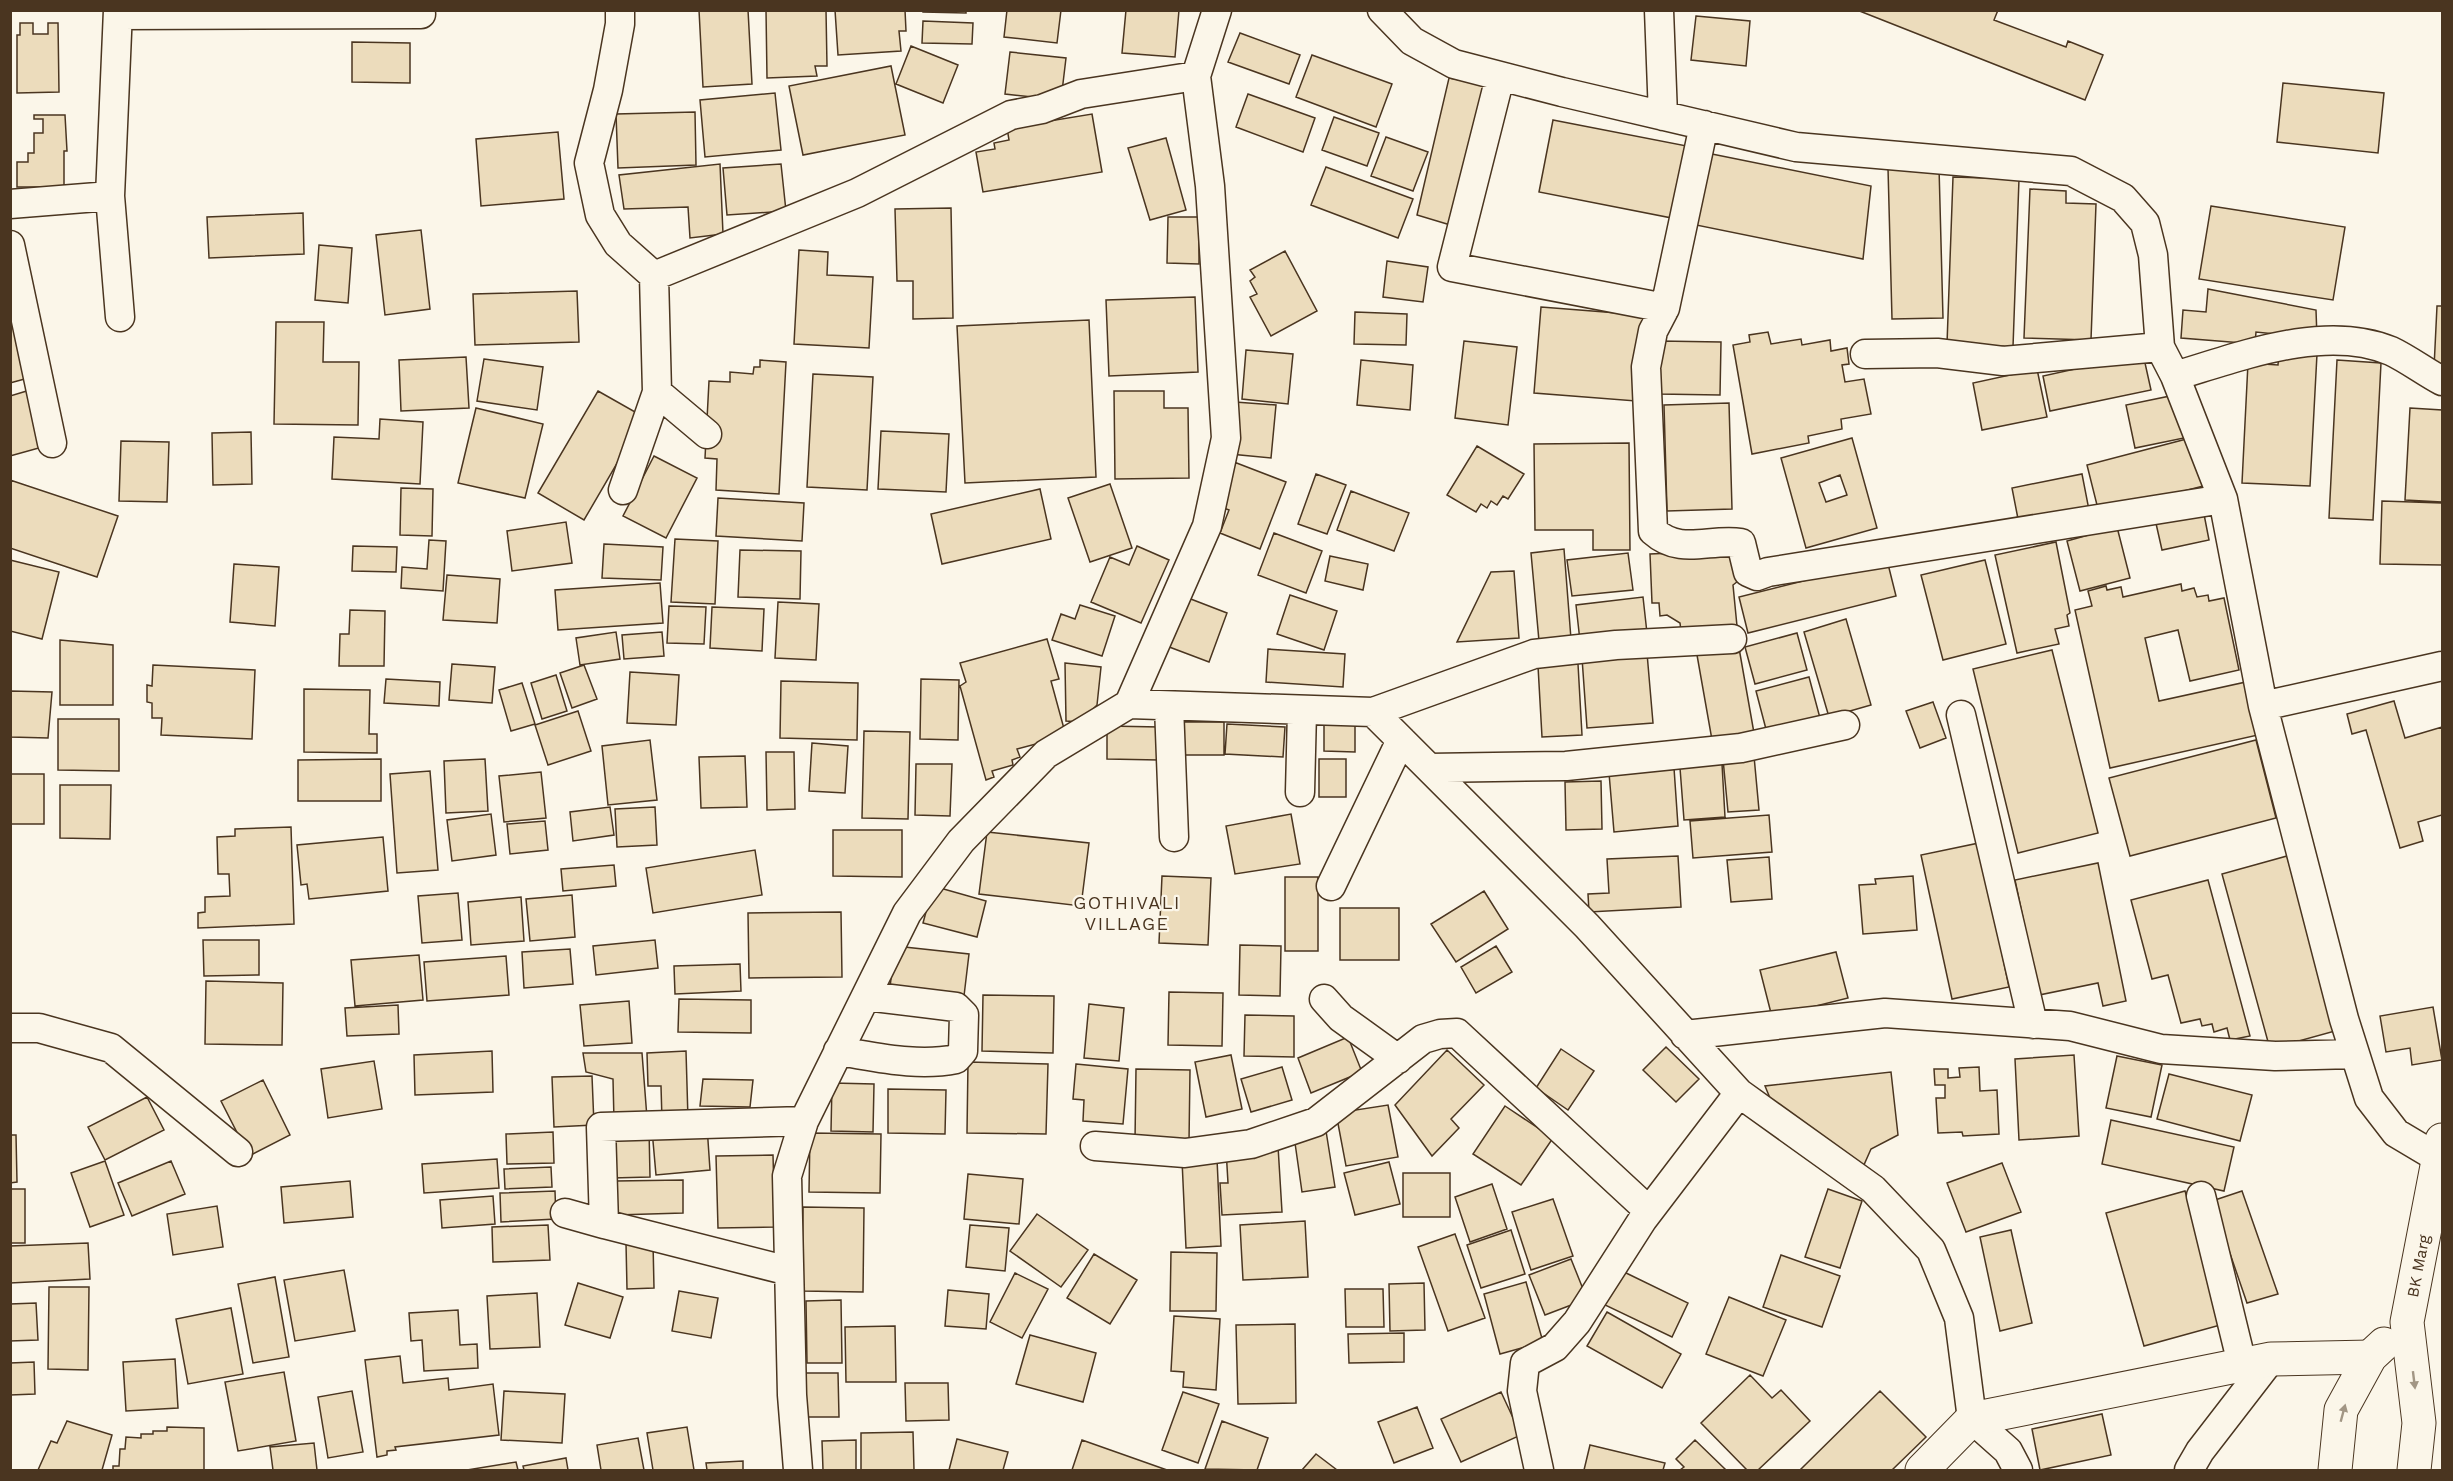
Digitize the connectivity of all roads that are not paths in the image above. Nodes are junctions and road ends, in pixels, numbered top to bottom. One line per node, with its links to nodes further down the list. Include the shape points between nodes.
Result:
1 (620, 10): 14 (street, via 608,90 589,163 600,215 618,244)
2 (1217, 10): 7 (street)
3 (1382, 10): 8 (street, via 1412,41 1454,64)
4 (1659, 10): 9 (street)
5 (118, 13): 6 (street); 11 (street)
6 (421, 14)
7 (1196, 76): 14 (street, via 1081,94 1042,109 1011,115 857,194); 28 (street, via 1210,186 1226,438 1207,526)
8 (1500, 77): 9 (street); 15 (street, via 1452,267)
9 (1663, 116): 10 (street)
10 (1704, 125): 15 (street); 17 (street, via 1796,147 2071,171 2123,198 2145,223 2153,255)
11 (110, 196): 12 (street); 16 (street)
12 (10, 204)
13 (10, 245): 23 (street)
14 (654, 276): 21 (street)
15 (1665, 308): 25 (street, via 1653,331 1646,367 1653,531 1665,542 1680,545 1742,543 1752,575)
16 (120, 317)
17 (2160, 347): 18 (street, via 2003,361 1937,353); 19 (street)
18 (1865, 354)
19 (2175, 376): 20 (street, via 2261,350 2340,341 2364,343 2391,352); 25 (street)
20 (2442, 381)
21 (657, 392): 22 (street); 24 (street)
22 (707, 434)
23 (52, 443)
24 (623, 490)
25 (2223, 499): 30 (street)
26 (1732, 639): 32 (street, via 1534,654)
27 (2442, 666): 30 (street)
28 (1130, 704): 29 (street); 40 (street, via 1046,754 961,841 907,913)
29 (1169, 706): 31 (street); 38 (street)
30 (2263, 706): 46 (street)
31 (1302, 711): 32 (street); 37 (street)
32 (1373, 712): 35 (street)
33 (1961, 715): 42 (street)
34 (1845, 725): 36 (street, via 1742,748 1566,766)
35 (1401, 740): 36 (street); 39 (street)
36 (1429, 768): 44 (street, via 1587,926)
37 (1300, 792)
38 (1174, 837)
39 (1331, 886)
40 (866, 996): 45 (street); 45 (street, via 956,1007 964,1015 963,1051 956,1059 940,1062)
41 (1324, 999): 47 (street, via 1341,1018)
42 (2033, 1024): 44 (street, via 1885,1013); 46 (street, via 2070,1026 2161,1049 2275,1056)
43 (10, 1028): 52 (street, via 39,1028 111,1048)
44 (1685, 1035): 48 (street)
45 (838, 1051): 49 (street)
46 (2355, 1054): 51 (street, via 2369,1098 2396,1133)
47 (1398, 1059): 50 (street, via 1316,1122 1251,1144 1185,1153); 54 (street, via 1423,1039 1457,1033)
48 (1739, 1093): 54 (street); 61 (street, via 1873,1189 1931,1250 1959,1318)
49 (804, 1121): 56 (street, via 601,1127); 57 (street, via 787,1176)
50 (1095, 1146)
51 (2440, 1149): 58 (street, BK Marg)
52 (238, 1152)
53 (2201, 1196): 60 (street)
54 (1649, 1211): 63 (street, via 1577,1322 1556,1347 1525,1364 1522,1391)
55 (565, 1213): 56 (street)
56 (604, 1224): 57 (street)
57 (789, 1270): 62 (street)
58 (2407, 1322): 59 (street); 68 (street, BK Marg, one-way to 68, via 2419,1423)
59 (2370, 1357): 60 (street); 67 (street, one-way to 59, via 2341,1410)
60 (2257, 1362): 61 (street); 66 (street)
61 (1972, 1419): 64 (street); 65 (street, via 2008,1451)
62 (798, 1470)
63 (1539, 1470)
64 (1922, 1470)
65 (2018, 1470)
66 (2188, 1470)
67 (2335, 1470)
68 (2414, 1470)

